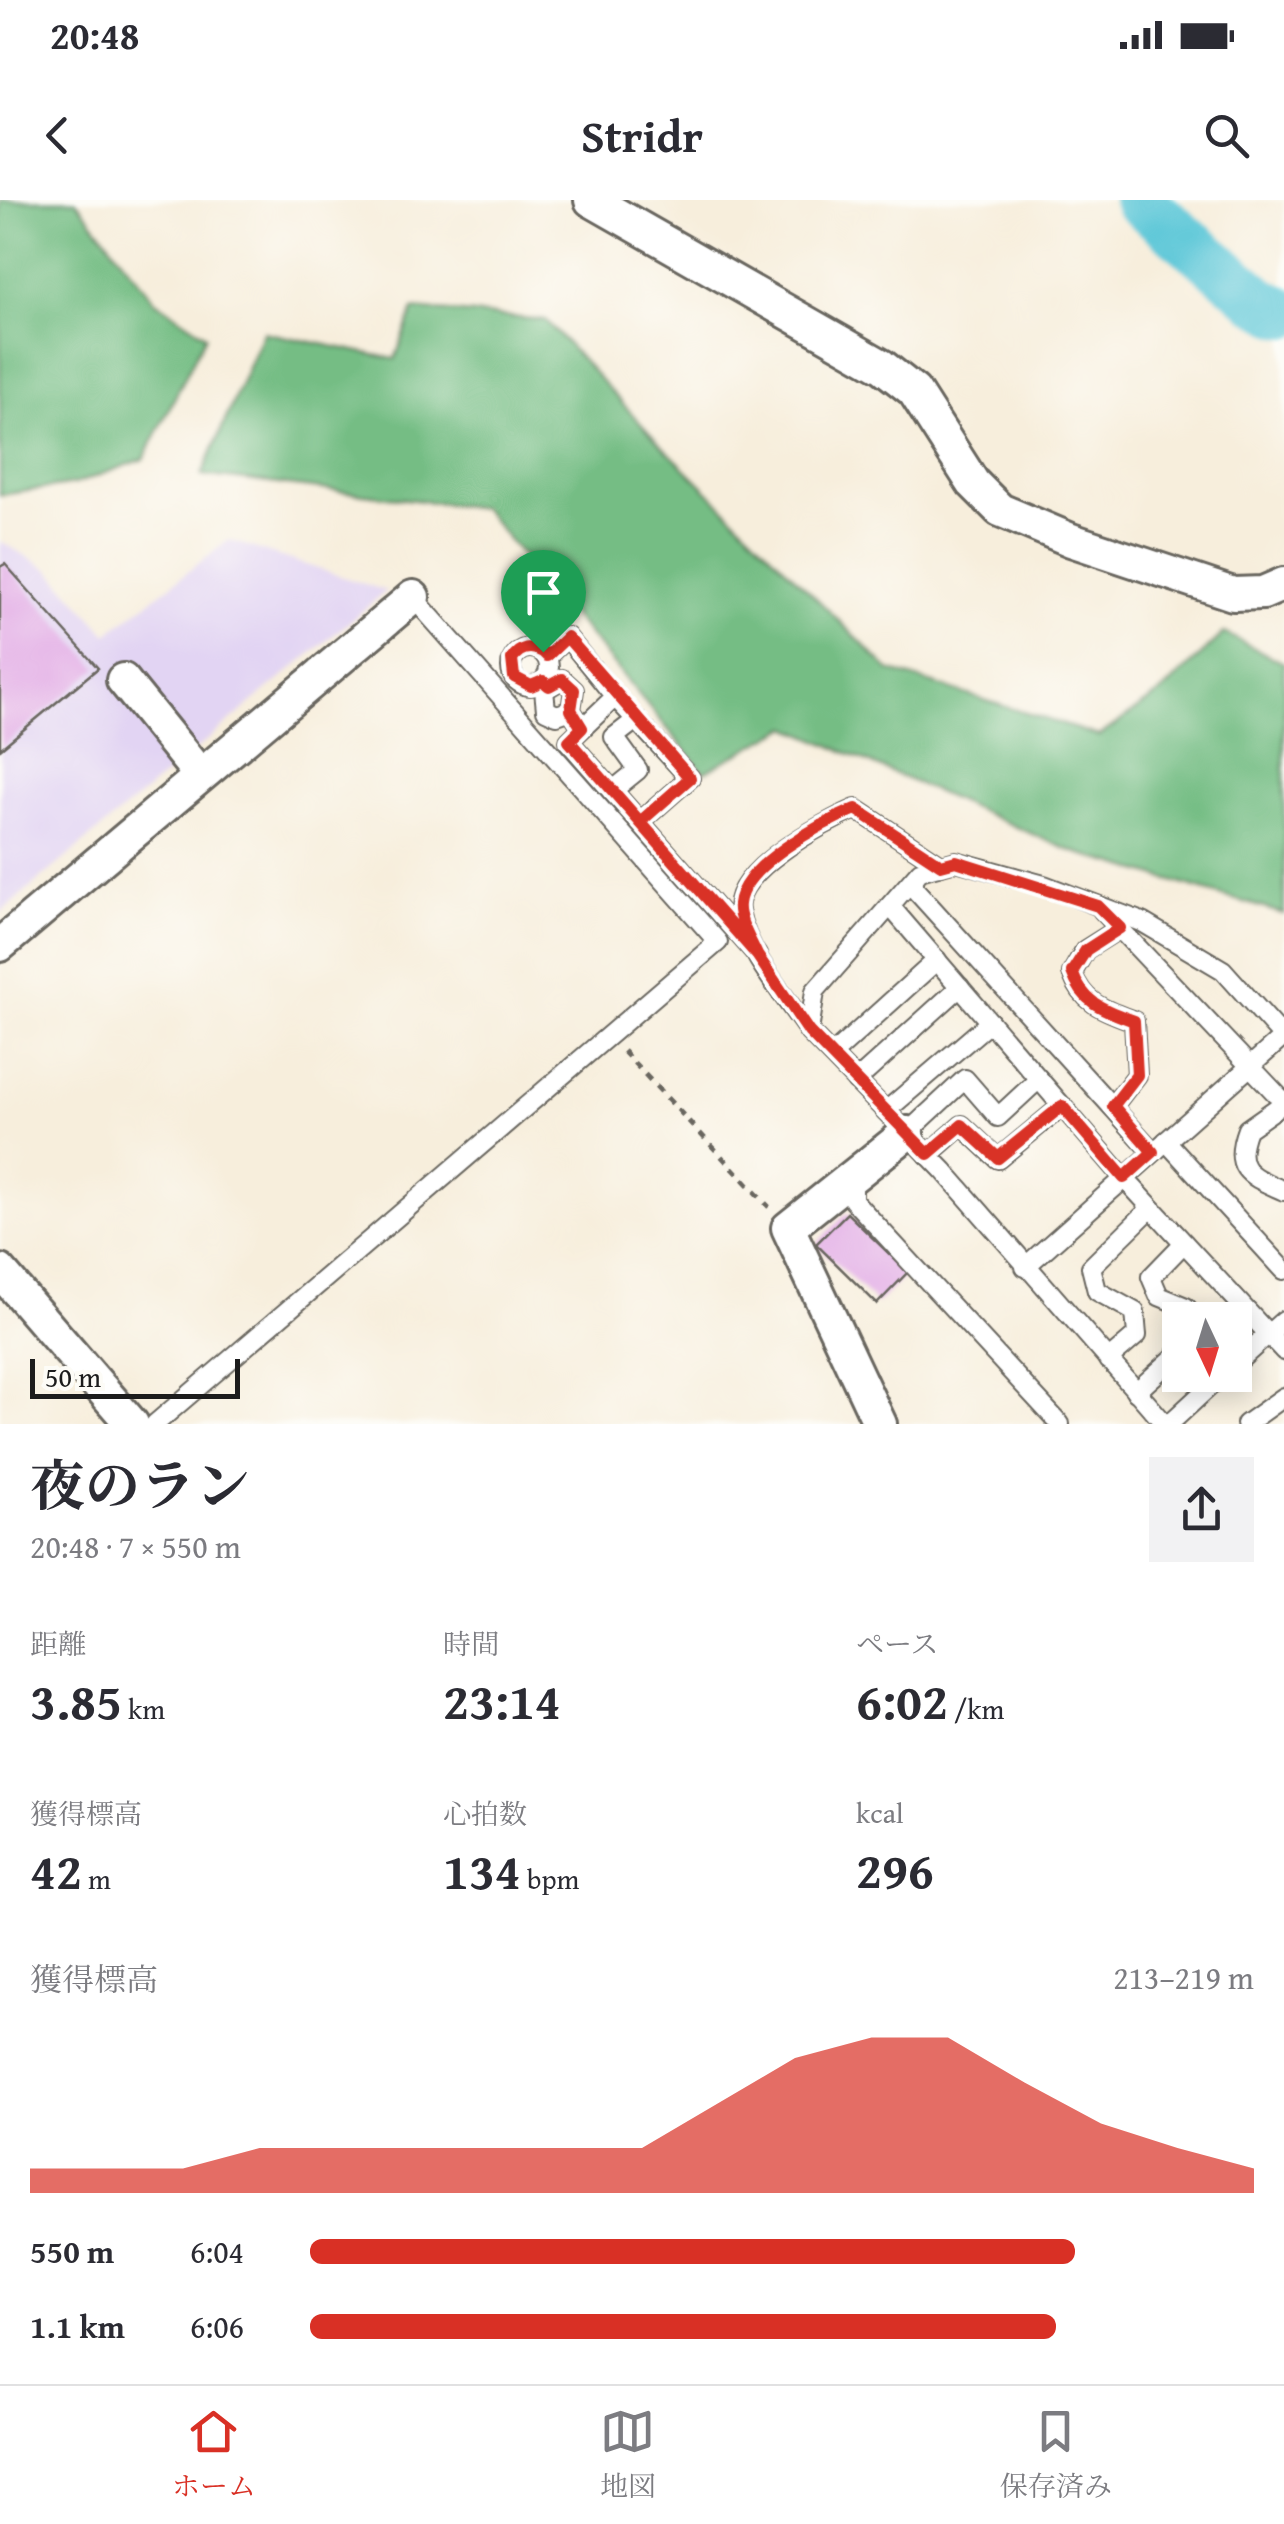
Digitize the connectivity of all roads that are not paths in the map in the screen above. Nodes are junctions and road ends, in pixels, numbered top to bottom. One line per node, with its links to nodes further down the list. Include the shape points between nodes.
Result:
1 (591, 200): 2 (street, via 882,366 914,391 974,483 1000,510 1232,594)
2 (1284, 584)
3 (413, 598): 10 (street); 53 (lane, via 718,942)
4 (547, 656): 6 (lane); 6 (lane, via 526,648 511,664 524,685); 7 (lane, via 567,637)
5 (123, 680): 10 (street)
6 (546, 683): 9 (lane, via 546,710 571,710)
7 (615, 697): 8 (lane); 9 (lane)
8 (636, 720): 11 (lane, via 614,737 638,770); 12 (lane, via 690,778)
9 (582, 728): 11 (lane, via 569,741)
10 (200, 775): 18 (street)
11 (612, 790): 12 (lane)
12 (640, 822): 19 (lane)
13 (941, 865): 14 (lane, via 920,871); 16 (lane, via 956,861); 19 (lane, via 856,809 811,828 743,886 738,909)
14 (910, 884): 15 (lane); 31 (lane)
15 (890, 906): 20 (lane); 23 (lane, via 815,991)
16 (1098, 906): 17 (lane); 24 (lane, via 1142,922 1223,970)
17 (1120, 928): 26 (lane); 31 (lane, via 1086,950 1072,972 1078,992 1097,1008 1134,1021 1137,1075)
18 (0, 945)
19 (757, 955): 23 (lane)
20 (937, 960): 21 (lane); 25 (lane)
21 (960, 987): 22 (lane); 28 (lane)
22 (990, 1022): 27 (lane); 32 (lane)
23 (809, 1032): 25 (lane)
24 (1284, 1037): 26 (lane)
25 (832, 1056): 28 (lane)
26 (1250, 1066): 29 (lane); 33 (lane)
27 (1039, 1079): 30 (lane); 32 (lane, via 998,1117 965,1079)
28 (856, 1081): 32 (lane)
29 (1284, 1102): 36 (lane, via 1247,1129 1241,1160 1250,1176)
30 (1062, 1106): 32 (lane, via 998,1158 962,1125); 35 (lane)
31 (1113, 1106): 33 (lane)
32 (907, 1133): 34 (street); 40 (lane)
33 (1160, 1147): 35 (lane); 39 (lane)
34 (852, 1174): 54 (street, via 788,1228); 55 (lane, via 853,1200)
35 (1124, 1178): 37 (lane); 40 (lane)
36 (1284, 1191)
37 (1152, 1208): 38 (lane); 47 (lane, via 1091,1267 1097,1291 1135,1312 1136,1335)
38 (1184, 1242): 42 (lane, via 1151,1277 1159,1296); 44 (lane)
39 (1281, 1259)
40 (1025, 1267): 47 (lane)
41 (0, 1271): 52 (street)
42 (1175, 1302)
43 (1284, 1320): 44 (lane)
44 (1269, 1333): 45 (lane); 46 (lane)
45 (1252, 1348)
46 (1284, 1350)
47 (1108, 1360): 49 (lane)
48 (1162, 1368): 49 (lane)
49 (1136, 1392): 56 (lane)
50 (1203, 1392): 56 (lane)
51 (1284, 1397): 57 (lane)
52 (132, 1424)
53 (156, 1424)
54 (880, 1424)
55 (1060, 1424)
56 (1167, 1424)
57 (1246, 1424)

